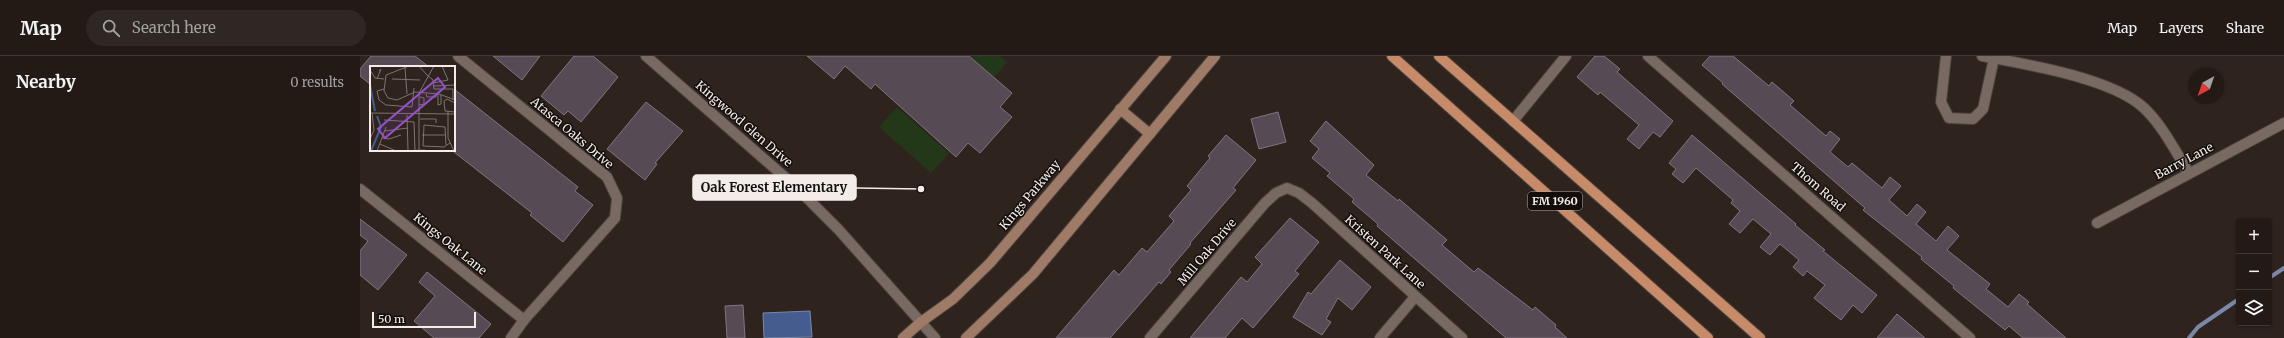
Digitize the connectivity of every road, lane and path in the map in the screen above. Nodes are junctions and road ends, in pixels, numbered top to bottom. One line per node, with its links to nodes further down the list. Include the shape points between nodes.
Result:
1 (458, 56): 21 (street, Atasca Oaks Drive, via 607,177 617,198 615,218)
2 (646, 56): 22 (street, Kingwood Glen Drive, via 795,186 838,229)
3 (1166, 56): 12 (street, Kings Parkway)
4 (1215, 56): 15 (street)
5 (1392, 56): 30 (main road, FM 1960 / FM 1960)
6 (1439, 56): 13 (main road, FM 1960 / FM 1960)
7 (1566, 56): 13 (street)
8 (1648, 56): 32 (street, Thom Road)
9 (1946, 56): 11 (street, via 1941,102 1949,118 1973,119 1983,109)
10 (1982, 56): 11 (street)
11 (1994, 58): 16 (street, via 2089,80 2123,94 2151,116)
12 (1120, 109): 15 (street); 22 (street, Kings Parkway, via 990,263 953,299)
13 (1513, 121): 31 (main road, FM 1960 / FM 1960)
14 (2284, 123): 16 (street, Barry Lane)
15 (1150, 134): 26 (street, via 1033,274)
16 (2189, 174): 19 (street, Barry Lane)
17 (1287, 188): 20 (street, Kristen Park Lane, via 1312,203); 27 (street, Mill Oak Drive, via 1276,192 1265,203)
18 (360, 189): 21 (street, Kings Oak Lane)
19 (2097, 223)
20 (1415, 297): 28 (street); 29 (street, Kristen Park Lane)
21 (524, 320): 23 (street, Atasca Oaks Drive)
22 (921, 322): 24 (street, Kings Parkway); 25 (street, Kingwood Glen Drive)
23 (511, 338)
24 (903, 338)
25 (935, 338)
26 (966, 338)
27 (1150, 338)
28 (1380, 338)
29 (1462, 338)
30 (1708, 338)
31 (1760, 338)
32 (1970, 338)

